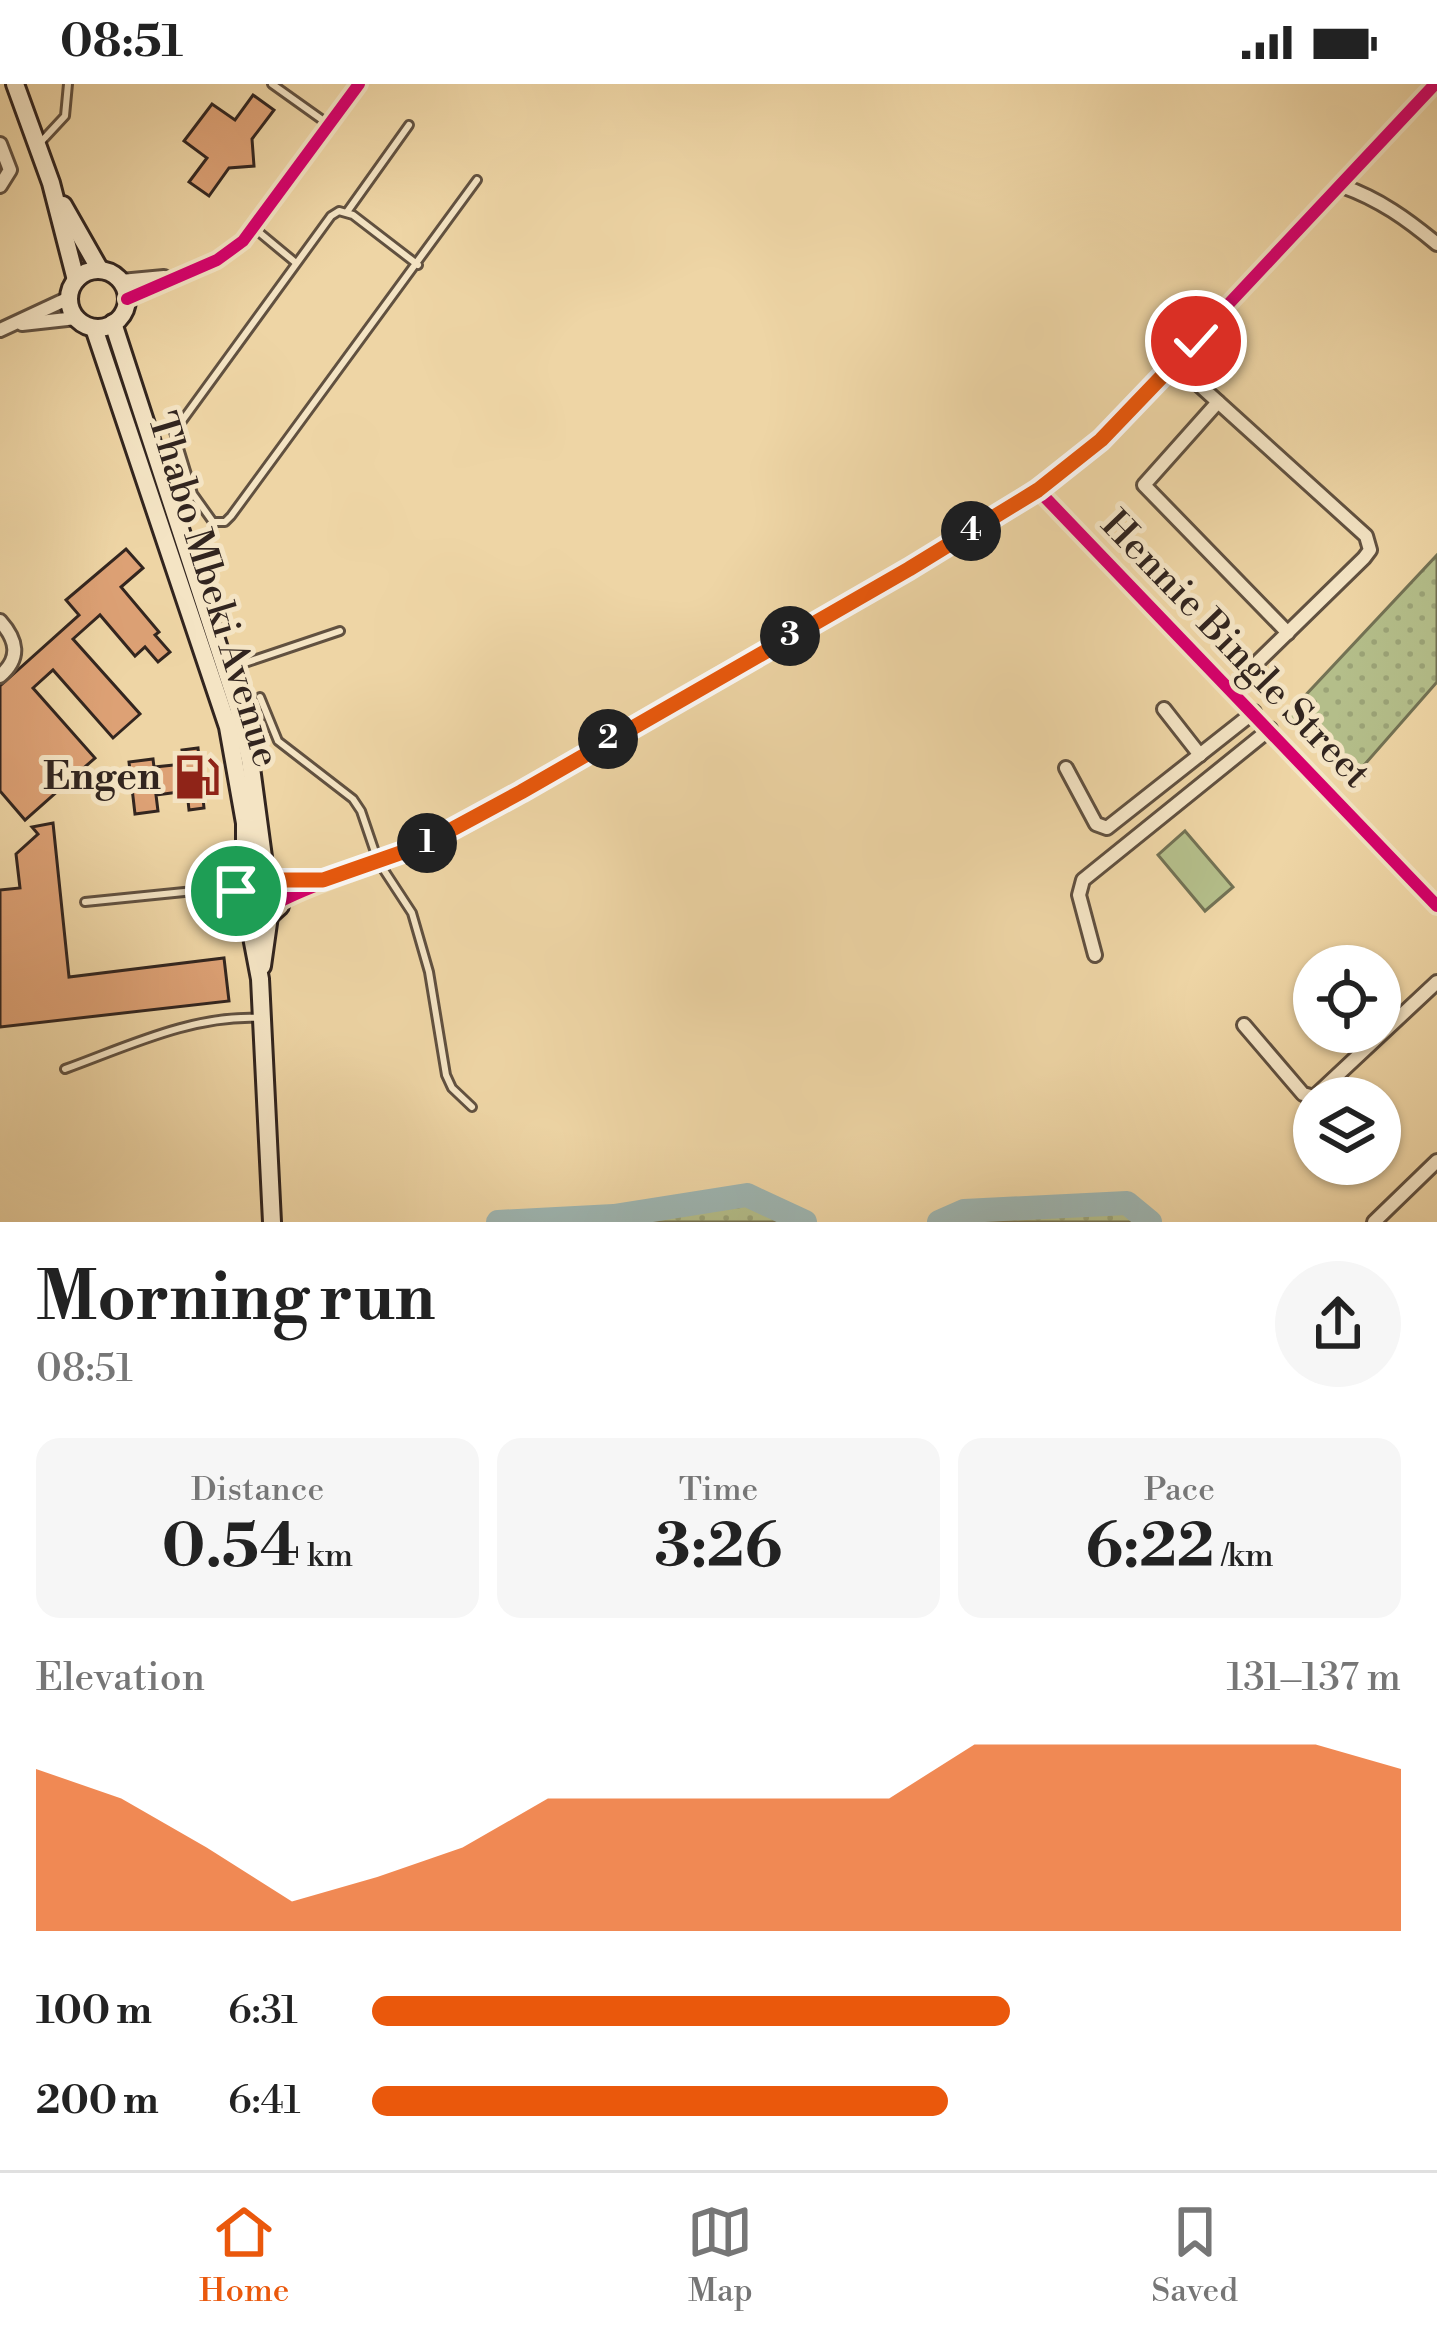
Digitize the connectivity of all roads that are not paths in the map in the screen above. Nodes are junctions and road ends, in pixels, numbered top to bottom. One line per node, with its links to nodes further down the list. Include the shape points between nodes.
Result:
1 (15, 84): 9 (main road)
2 (68, 84): 9 (lane, via 64,116)
3 (272, 84): 6 (lane)
4 (359, 84): 6 (street)
5 (1435, 84): 13 (street)
6 (329, 125): 15 (street)
7 (409, 125): 14 (lane)
8 (0, 144): 12 (street, via 10,170)
9 (36, 146): 11 (main road)
10 (477, 180): 18 (lane)
11 (51, 183): 19 (main road); 22 (main road)
12 (0, 186)
13 (1342, 187): 16 (street, via 1400,214); 27 (street)
14 (346, 212): 17 (lane, via 331,216); 18 (lane)
15 (254, 228): 17 (lane); 20 (street, via 217,260)
16 (1437, 244)
17 (296, 263): 18 (lane, via 174,432 193,494 213,523 231,516)
18 (418, 265)
19 (100, 270): 21 (main road); 22 (main road)
20 (177, 276): 21 (street); 23 (street)
21 (121, 281): 23 (main road)
22 (73, 289): 24 (main road); 26 (street)
23 (127, 299): 25 (main road)
24 (76, 318): 25 (main road); 26 (street)
25 (103, 326): 33 (main road, Thabo Mbeki Avenue); 46 (main road, Thabo Mbeki Avenue, via 229,727 245,823)
26 (4, 328)
27 (1175, 363): 28 (street); 29 (street, via 1101,440)
28 (1218, 402): 32 (street, via 1144,485); 32 (street, via 1369,543 1364,559)
29 (1038, 490): 35 (street, Hennie Bingle Street); 42 (street, via 521,792)
30 (0, 621): 34 (street, via 16,649)
31 (340, 631): 33 (lane)
32 (1288, 633): 35 (street)
33 (227, 669): 43 (main road, Thabo Mbeki Avenue)
34 (0, 676)
35 (1231, 688): 38 (street, Hennie Bingle Street)
36 (260, 697): 42 (lane, via 278,741 353,799)
37 (1164, 709): 40 (street)
38 (1254, 712): 39 (street, Hennie Bingle Street); 40 (street)
39 (1270, 729): 48 (street, Hennie Bingle Street); 50 (street, via 1083,880 1079,895)
40 (1200, 755): 41 (street, via 1107,828 1096,824)
41 (1066, 768)
42 (378, 861): 44 (street); 56 (lane, via 412,913 446,1075)
43 (271, 876): 44 (street); 46 (main road); 49 (main road, Thabo Mbeki Avenue)
44 (323, 880): 49 (street)
45 (214, 890): 46 (lane); 46 (lane); 47 (lane)
46 (242, 895): 49 (main road); 51 (main road, Thabo Mbeki Avenue)
47 (85, 902)
48 (1437, 906)
49 (275, 909): 51 (main road, Thabo Mbeki Avenue)
50 (1095, 955)
51 (260, 979): 53 (main road, Thabo Mbeki Avenue)
52 (1437, 982): 54 (street, via 1314,1097)
53 (264, 1018): 55 (lane, via 170,1032); 58 (main road, Thabo Mbeki Avenue)
54 (1244, 1025)
55 (64, 1069)
56 (472, 1107)
57 (1437, 1161): 59 (street)
58 (272, 1221)
59 (1374, 1222)

